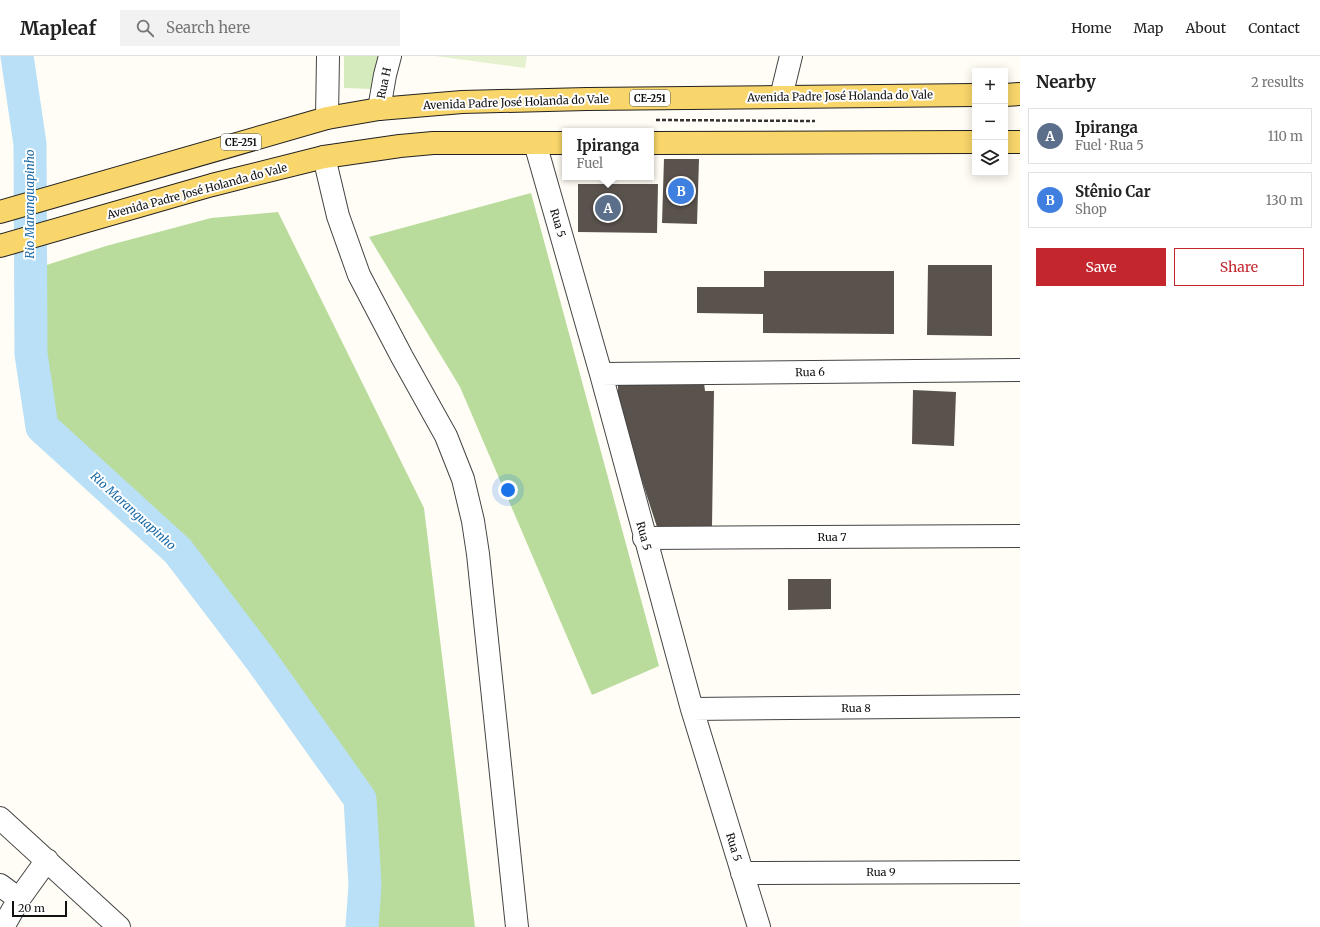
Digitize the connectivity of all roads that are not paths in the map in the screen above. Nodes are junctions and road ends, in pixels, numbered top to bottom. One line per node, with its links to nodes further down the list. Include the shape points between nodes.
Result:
1 (328, 56): 9 (street)
2 (390, 56): 8 (street, Rua H)
3 (791, 56): 7 (street)
4 (1020, 94): 6 (main road)
5 (972, 95): 7 (main road, Avenida Padre José Holanda do Vale / CE-251)
6 (1008, 95)
7 (781, 97): 8 (main road, Avenida Padre José Holanda do Vale / CE-251, via 462,102)
8 (379, 109): 9 (main road, Avenida Padre José Holanda do Vale / CE-251)
9 (327, 118): 17 (main road, Avenida Padre José Holanda do Vale / CE-251)
10 (972, 142): 15 (main road)
11 (1008, 142): 12 (main road)
12 (1020, 142)
13 (535, 143): 14 (main road, Avenida Padre José Holanda do Vale); 16 (main road, Avenida Padre José Holanda do Vale, via 433,143); 20 (street, Rua 5)
14 (562, 143)
15 (654, 143)
16 (324, 157): 18 (main road, Avenida Padre José Holanda do Vale, via 212,185); 33 (street, via 338,216 359,274 446,436 464,479 478,554)
17 (0, 212)
18 (0, 246)
19 (1020, 370): 20 (street, Rua 6)
20 (601, 374): 22 (street, Rua 5)
21 (1020, 536): 22 (street, Rua 7)
22 (644, 538): 24 (street, Rua 5)
23 (1020, 706): 24 (street, Rua 8)
24 (692, 709): 28 (street, Rua 5)
25 (0, 818): 26 (street)
26 (47, 860): 30 (street); 32 (street)
27 (1020, 872): 28 (street, Rua 9)
28 (742, 873): 34 (street, Rua 5)
29 (0, 885): 30 (street)
30 (19, 899): 31 (street)
31 (3, 927)
32 (120, 927)
33 (517, 927)
34 (759, 927)

